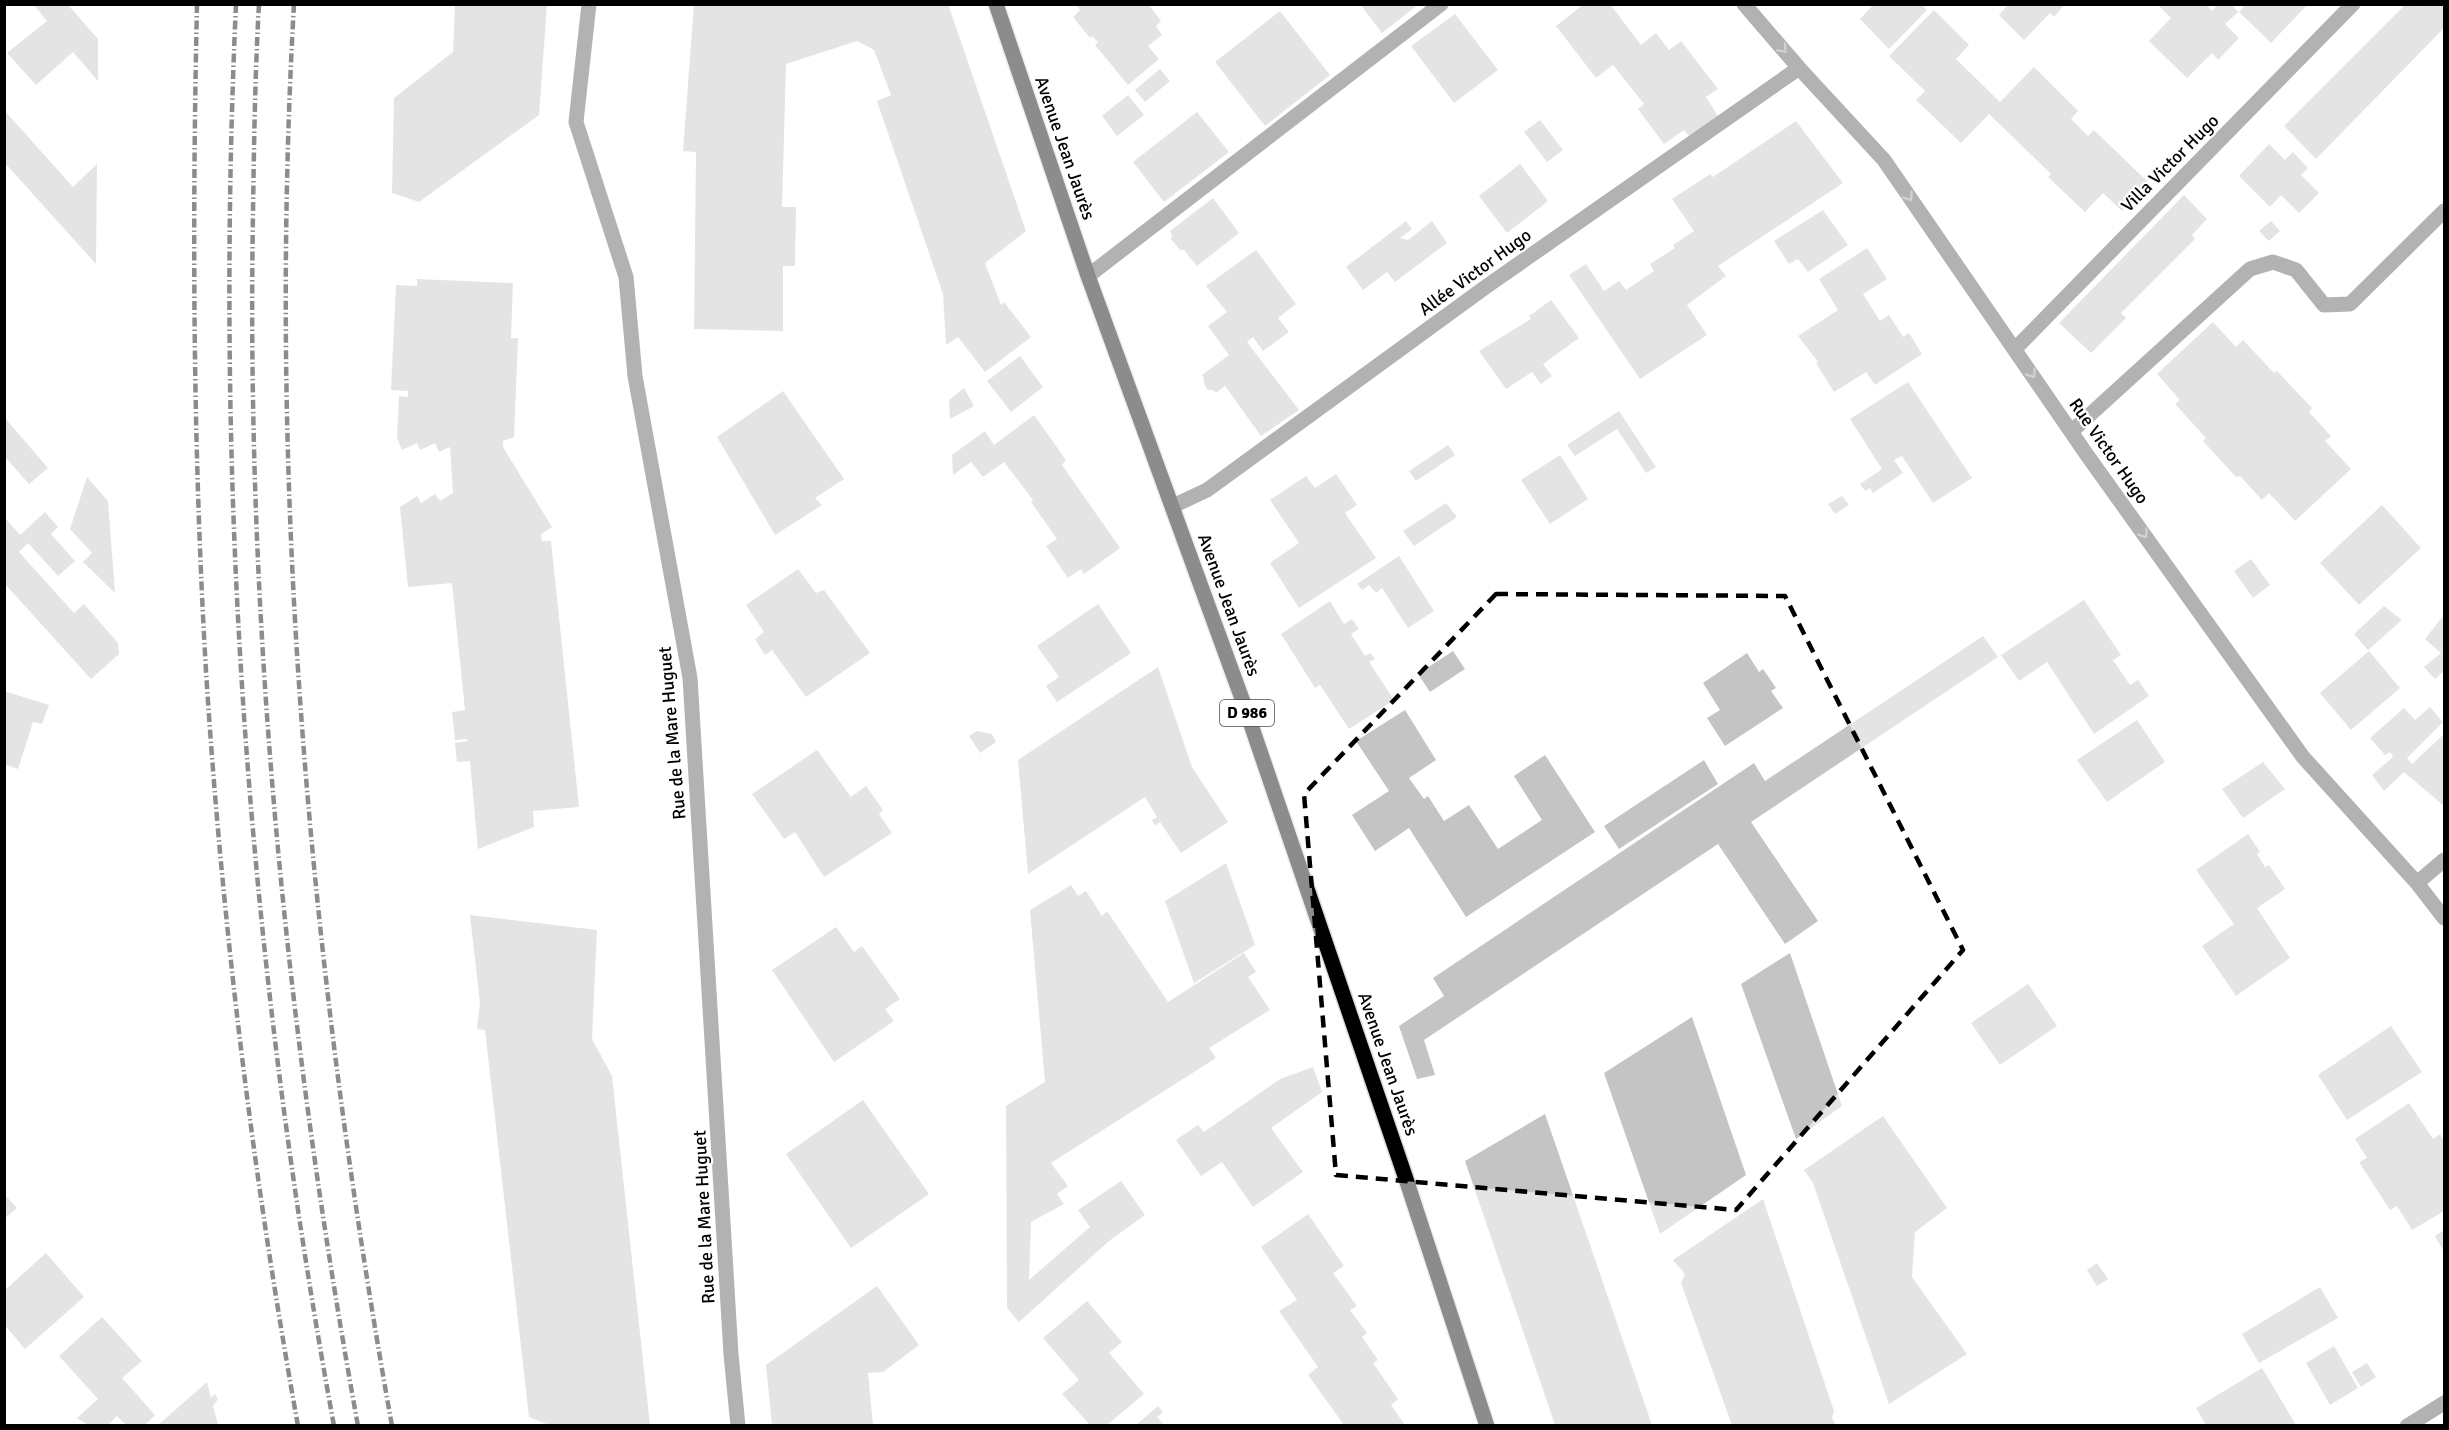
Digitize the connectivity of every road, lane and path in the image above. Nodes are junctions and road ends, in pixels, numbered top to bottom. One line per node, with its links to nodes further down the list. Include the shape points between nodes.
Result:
1 (996, 4): 8 (main road, Avenue Jean Jaurès / D 986)
2 (1441, 4): 8 (street)
3 (1744, 4): 6 (street, Rue Victor Hugo, one-way to 6)
4 (2353, 4): 9 (street, Villa Victor Hugo)
5 (590, 7): 16 (street, Rue de la Mare Huguet, via 576,122 626,277 635,376 690,678)
6 (1799, 68): 9 (street, Rue Victor Hugo, one-way to 9, via 1884,160); 11 (street, Allée Victor Hugo, via 1477,293 1207,490)
7 (2445, 211): 10 (street, via 2350,304 2325,305 2296,270 2273,262 2250,269)
8 (1088, 276): 11 (main road, Avenue Jean Jaurès / D 986)
9 (2014, 349): 10 (street, Rue Victor Hugo, one-way to 10)
10 (2072, 431): 13 (street, Rue Victor Hugo, one-way to 13, via 2303,757)
11 (1173, 506): 17 (main road, Avenue Jean Jaurès / D 986, via 1245,707)
12 (2445, 860): 13 (street)
13 (2417, 883): 14 (street, Rue Victor Hugo)
14 (2445, 918)
15 (2445, 1403): 18 (street)
16 (738, 1425)
17 (1487, 1425)
18 (2407, 1425)

